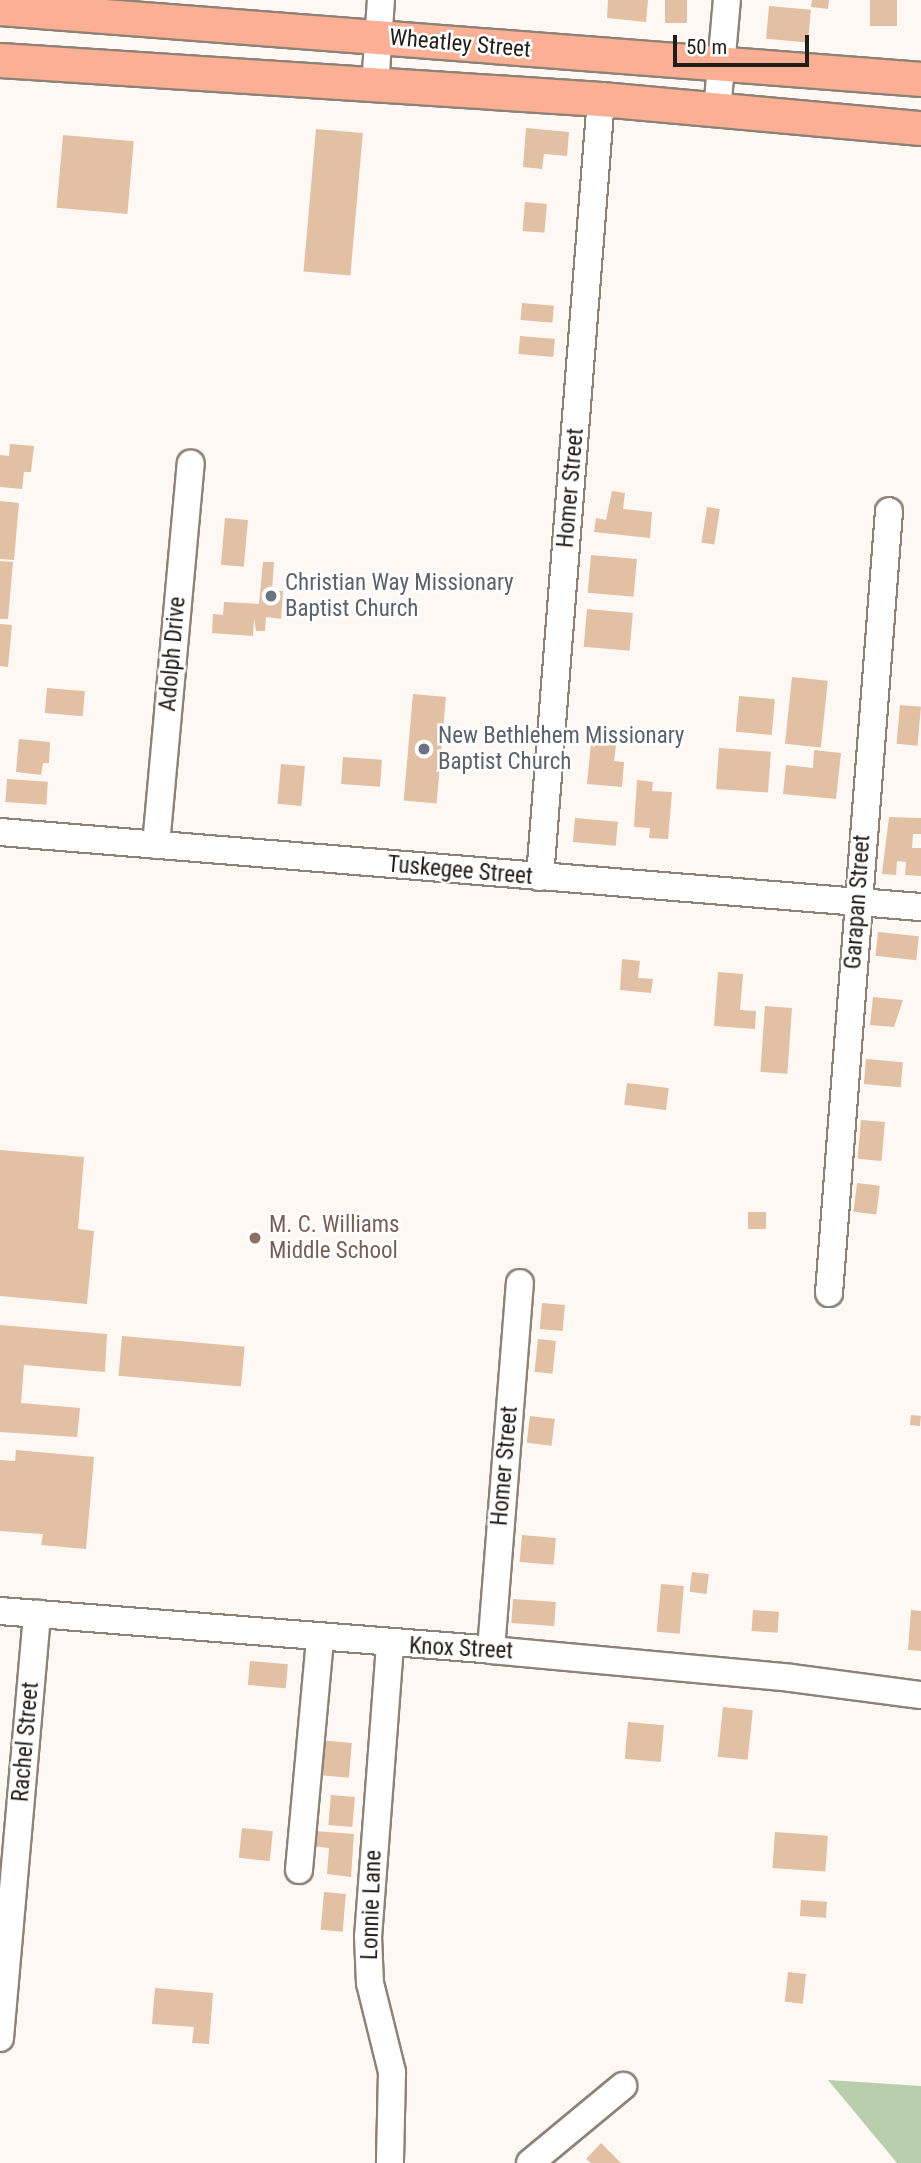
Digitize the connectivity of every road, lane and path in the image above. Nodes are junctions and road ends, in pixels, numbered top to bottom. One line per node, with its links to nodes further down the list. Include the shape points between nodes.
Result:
1 (381, 0): 5 (street)
2 (727, 0): 8 (street)
3 (0, 8): 4 (main road, Wheatley Street)
4 (52, 12): 5 (main road, Wheatley Street); 7 (main road)
5 (378, 38): 8 (main road, Wheatley Street); 10 (street)
6 (0, 60): 7 (main road, Wheatley Street)
7 (47, 64): 10 (main road, Wheatley Street)
8 (722, 64): 9 (main road, Wheatley Street); 12 (street)
9 (921, 79)
10 (375, 87): 11 (main road, Wheatley Street)
11 (601, 99): 12 (main road, Wheatley Street); 18 (street, Homer Street)
12 (717, 111): 13 (main road, Wheatley Street)
13 (921, 128)
14 (191, 464): 17 (street, Adolph Drive)
15 (888, 511): 19 (street, Garapan Street)
16 (0, 832): 17 (street, Tuskegee Street)
17 (156, 845): 18 (street, Tuskegee Street)
18 (540, 877): 19 (street, Tuskegee Street)
19 (858, 902): 20 (street, Tuskegee Street); 22 (street, Garapan Street)
20 (921, 907)
21 (520, 1283): 27 (street, Homer Street)
22 (829, 1293)
23 (0, 1611): 24 (street, Knox Street)
24 (37, 1614): 25 (street, Knox Street); 30 (street, Rachel Street)
25 (320, 1638): 26 (street, Knox Street); 29 (street)
26 (390, 1645): 27 (street, Knox Street); 32 (street, Lonnie Lane, via 368,1936 370,1983 392,2072)
27 (491, 1650): 28 (street, Knox Street)
28 (921, 1695)
29 (299, 1870)
30 (0, 2038)
31 (623, 2086): 33 (street)
32 (390, 2163)
33 (530, 2163)

